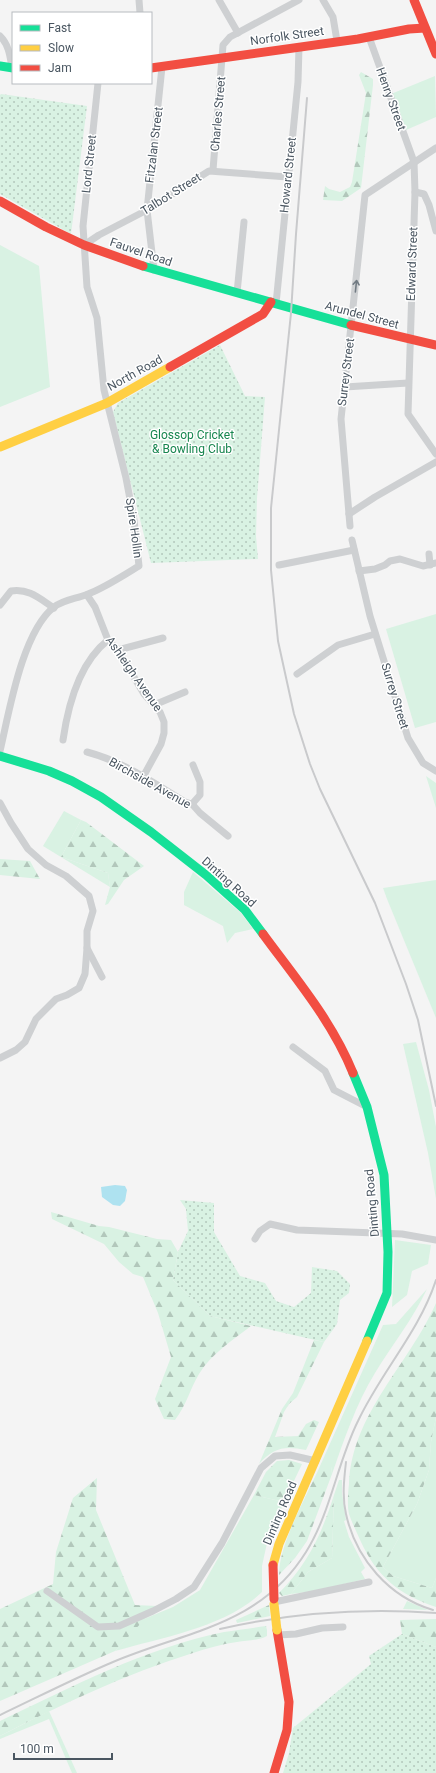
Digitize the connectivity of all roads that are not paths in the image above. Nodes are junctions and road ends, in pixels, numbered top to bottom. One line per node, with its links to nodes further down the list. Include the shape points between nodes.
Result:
1 (139, 0): 6 (street)
2 (219, 0): 9 (street)
3 (299, 0): 9 (street, Charles Street)
4 (323, 0): 12 (street, via 333,17)
5 (414, 0): 8 (street)
6 (140, 12)
7 (436, 27): 8 (street, Norfolk Street)
8 (426, 28): 11 (street, Norfolk Street); 14 (street)
9 (238, 33): 15 (street, Charles Street, via 230,37 224,45)
10 (0, 36): 18 (street, via 9,51)
11 (369, 37): 12 (street, Norfolk Street); 22 (street, Henry Street)
12 (337, 41): 13 (street, Norfolk Street)
13 (299, 47): 15 (street, Norfolk Street); 24 (street, Howard Street)
14 (436, 54)
15 (223, 58): 17 (street, Norfolk Street); 23 (street, Charles Street)
16 (0, 66): 18 (street)
17 (162, 67): 19 (street, Norfolk Street); 27 (street, Fitzalan Street)
18 (12, 68)
19 (152, 68)
20 (98, 84): 30 (street, Lord Street, via 87,182)
21 (436, 148): 22 (street)
22 (414, 162): 25 (street, Edward Street); 34 (street, Surrey Street, one-way to 22, via 365,195)
23 (213, 170): 24 (street, Talbot Street); 27 (street, Talbot Street, via 209,170)
24 (288, 177): 33 (street, Howard Street)
25 (415, 192): 29 (street, via 424,194); 35 (street, Edward Street)
26 (0, 201): 30 (street, Fauvel Road)
27 (147, 210): 30 (street, Talbot Street); 31 (street, Fitzalan Street)
28 (244, 222): 32 (street)
29 (436, 231)
30 (84, 245): 31 (street, Fauvel Road); 39 (street, Spire Hollin, via 88,287 97,318 99,353)
31 (154, 270): 32 (street, Fauvel Road)
32 (237, 293): 33 (street, Fauvel Road)
33 (276, 304): 34 (street, Arundel Street); 39 (street, North Road)
34 (352, 325): 35 (street, Arundel Street); 38 (street, Surrey Street)
35 (410, 340): 36 (street, Arundel Street); 37 (street, Edward Street)
36 (436, 345)
37 (408, 383): 38 (street); 41 (street, Edward Street, via 408,414)
38 (345, 386): 43 (street, Surrey Street, via 341,419)
39 (107, 403): 40 (street, North Road); 51 (street, Spire Hollin, via 126,478 139,566)
40 (0, 447)
41 (436, 454)
42 (436, 462): 43 (street)
43 (349, 514): 44 (street, Surrey Street)
44 (350, 526)
45 (352, 540): 46 (street, Surrey Street)
46 (354, 550): 49 (street); 50 (street, Surrey Street)
47 (429, 554): 48 (street)
48 (433, 564): 50 (street, via 423,566 400,559 375,569)
49 (279, 565)
50 (359, 571): 54 (street, Surrey Street)
51 (87, 595): 53 (street, Spire Hollin, via 67,600); 56 (street, Ashleigh Avenue)
52 (0, 604): 53 (street, via 11,590 21,589)
53 (54, 608): 62 (street, Spire Hollin, via 38,629 25,653)
54 (375, 634): 58 (street, via 338,645); 66 (street, Surrey Street, via 411,746 423,763)
55 (163, 638): 57 (street)
56 (108, 640): 57 (street, Ashleigh Avenue); 61 (street, via 92,656 72,695)
57 (118, 650): 60 (street, Ashleigh Avenue, via 144,694)
58 (298, 674)
59 (186, 692): 60 (street)
60 (154, 705): 67 (street, Ashleigh Avenue, via 164,722 164,733)
61 (63, 740)
62 (0, 751)
63 (87, 752): 67 (street, Birchside Avenue, via 101,756)
64 (0, 756): 75 (street, Dinting Road, via 49,771 101,797 206,875 245,910 327,1021 343,1048)
65 (193, 765): 69 (street, via 200,782 200,795)
66 (436, 771)
67 (143, 777): 69 (street, Birchside Avenue)
68 (0, 803): 71 (street, via 28,849 89,896 93,912 87,931)
69 (192, 804): 70 (street, Birchside Avenue)
70 (228, 836)
71 (87, 948): 72 (street); 74 (street, via 85,974 79,988 56,999 36,1019 25,1042)
72 (102, 977)
73 (293, 1047): 75 (street, via 325,1071 334,1090)
74 (0, 1058)
75 (367, 1107): 76 (street, Dinting Road, via 384,1175)
76 (387, 1233): 77 (street, via 297,1230 270,1224 260,1231); 78 (street); 79 (street, Dinting Road, via 387,1293)
77 (255, 1239)
78 (436, 1240)
79 (316, 1461): 81 (street, via 290,1455 275,1456 261,1468 222,1543 194,1587 153,1611 119,1626 98,1628); 82 (street, Dinting Road, bridge, via 279,1544 274,1564)
80 (369, 1582): 82 (street)
81 (47, 1591)
82 (274, 1601): 84 (street, Dinting Road, bridge)
83 (344, 1627): 84 (street, via 322,1628 296,1634)
84 (277, 1632): 85 (street, Dinting Road, via 289,1702 287,1730)
85 (274, 1773)

